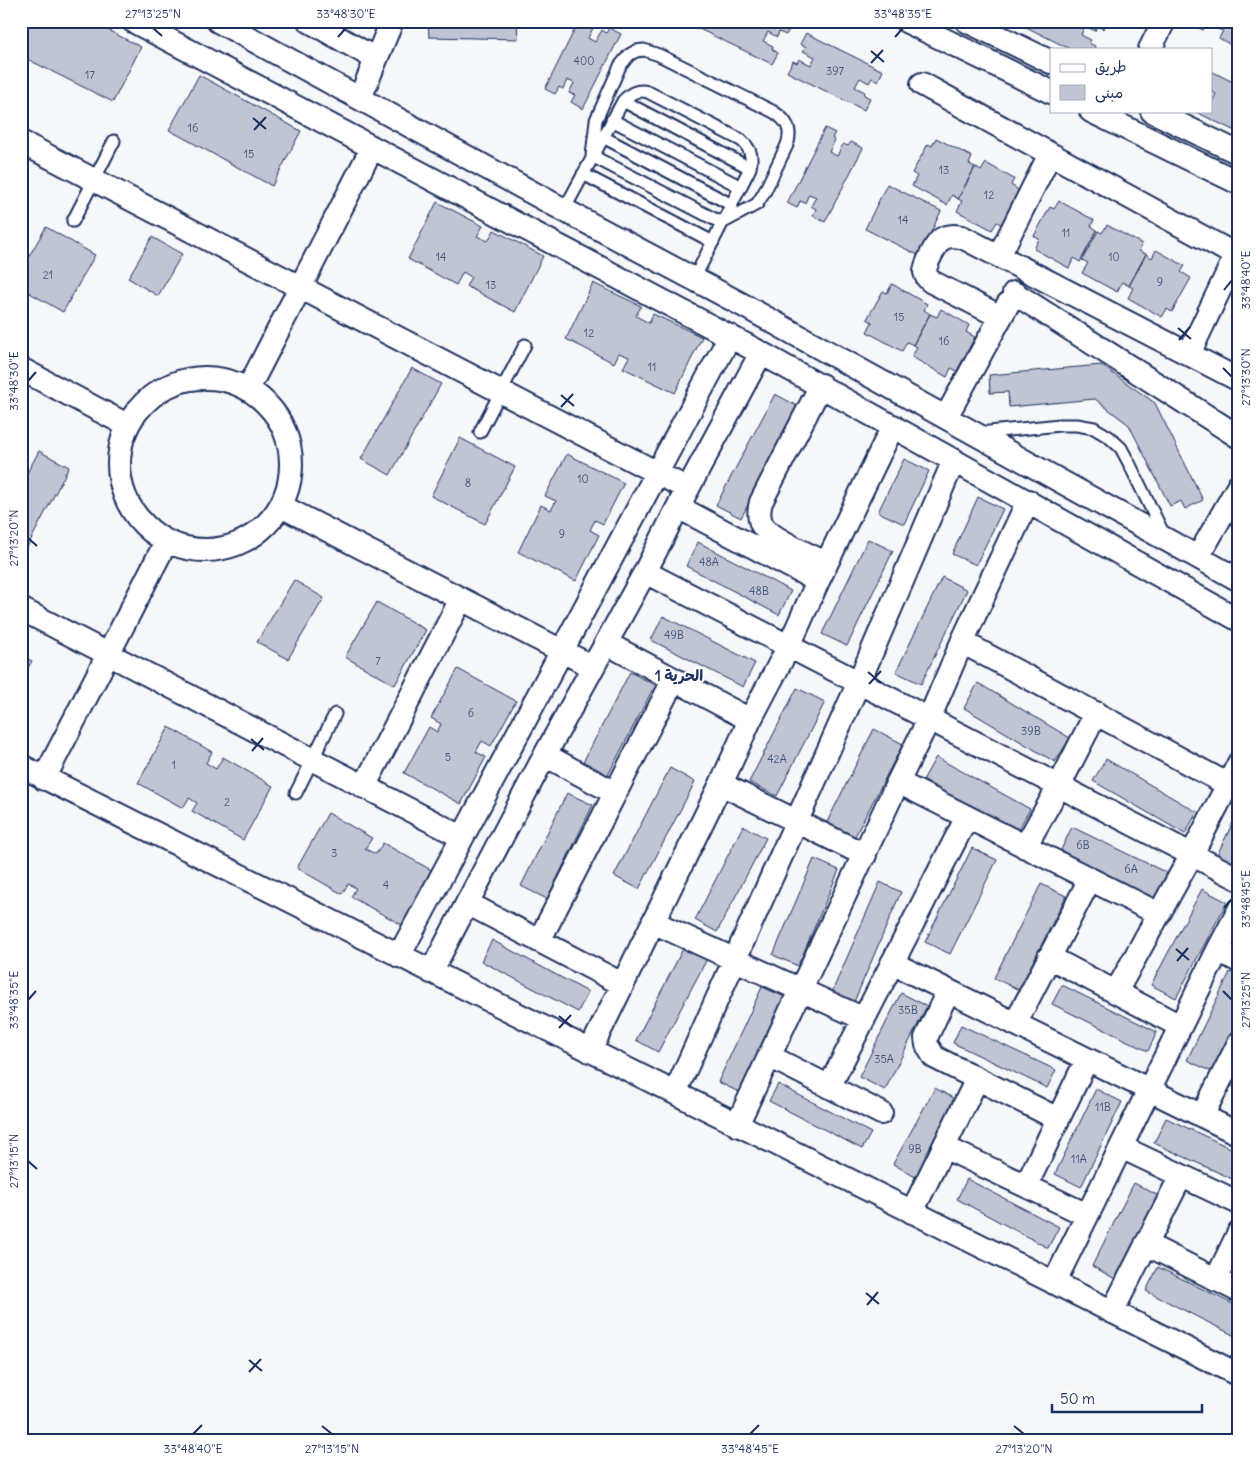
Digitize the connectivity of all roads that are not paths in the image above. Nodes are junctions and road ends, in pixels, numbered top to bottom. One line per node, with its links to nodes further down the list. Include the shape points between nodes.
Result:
1 (133, 21): 8 (street)
2 (218, 21): 14 (street)
3 (309, 21): 10 (street)
4 (392, 21): 10 (street)
5 (906, 21): 13 (street)
6 (967, 21): 11 (street)
7 (1164, 21): 9 (street)
8 (163, 29): 22 (street)
9 (1150, 48)
10 (376, 59): 14 (street)
11 (1050, 62)
12 (922, 84): 23 (street)
13 (1050, 92)
14 (360, 98): 32 (street)
15 (623, 101): 18 (lane); 26 (lane); 26 (lane, via 636,91 648,92 741,140 751,152)
16 (1093, 112): 29 (street)
17 (1154, 112): 24 (street)
18 (612, 120): 19 (lane); 30 (lane)
19 (603, 137): 25 (lane); 31 (lane)
20 (114, 141): 28 (lane)
21 (21, 142): 28 (street)
22 (372, 148): 40 (street); 43 (street)
23 (1050, 154): 36 (street); 37 (street)
24 (1239, 154)
25 (592, 156): 27 (lane); 34 (lane); 34 (lane, via 599,112 620,66 629,54 636,51 652,52 772,111 788,125 787,145 757,204)
26 (750, 168): 30 (lane)
27 (583, 174): 32 (lane); 35 (lane)
28 (94, 181): 33 (lane); 40 (street)
29 (1239, 183)
30 (741, 188): 31 (lane)
31 (732, 205): 34 (lane)
32 (564, 210): 39 (street)
33 (73, 221)
34 (722, 223): 35 (lane)
35 (713, 242): 39 (lane)
36 (999, 256): 38 (street); 42 (street, via 962,237 949,236 938,243 925,272 932,282)
37 (1237, 256): 46 (street)
38 (1027, 271): 41 (street); 46 (street)
39 (694, 279): 52 (street)
40 (300, 288): 50 (street); 51 (street)
41 (1014, 293): 42 (street); 57 (street)
42 (1001, 317): 52 (street)
43 (730, 336): 45 (street); 59 (street)
44 (525, 345): 51 (lane)
45 (761, 353): 49 (street); 61 (street)
46 (1188, 354): 48 (street)
47 (21, 369): 53 (street)
48 (1239, 380)
49 (820, 386): 54 (street); 66 (street, via 761,502 759,509)
50 (248, 389): 53 (street, via 222,380 193,378 166,386 143,402); 63 (street, via 269,406 284,429 291,454 290,481)
51 (501, 391): 55 (lane); 59 (street)
52 (946, 417): 56 (street)
53 (127, 425): 65 (street, via 119,451 119,478 128,504 144,526)
54 (893, 426): 58 (street); 69 (street)
55 (480, 432)
56 (974, 433): 64 (street); 64 (lane, via 1068,425 1094,428 1121,448)
57 (1239, 437)
58 (954, 460): 62 (street); 81 (street)
59 (657, 473): 61 (street); 77 (street)
60 (1239, 485): 67 (street)
61 (683, 498): 66 (street); 68 (street)
62 (1028, 502): 73 (street); 74 (street)
63 (281, 506): 65 (street, via 265,527 243,542 218,550 192,550); 71 (street)
64 (1166, 539): 67 (street)
65 (166, 542): 78 (street)
66 (768, 544): 69 (street)
67 (1198, 557): 70 (street)
68 (645, 572): 75 (street); 76 (street)
69 (822, 572): 76 (street)
70 (1239, 580)
71 (461, 599): 77 (street); 95 (street)
72 (21, 609): 78 (street)
73 (1239, 620)
74 (962, 642): 82 (street); 84 (street)
75 (606, 643): 79 (street); 80 (street)
76 (789, 646): 81 (street); 85 (street)
77 (561, 651): 79 (street); 100 (street)
78 (108, 654): 87 (street); 90 (street)
79 (593, 667): 86 (street)
80 (674, 679): 85 (street); 97 (street)
81 (859, 682): 84 (street); 99 (street)
82 (1096, 713): 93 (street); 94 (street)
83 (335, 714): 87 (lane)
84 (929, 719): 91 (street); 94 (street)
85 (750, 720): 92 (street)
86 (545, 755): 97 (street); 106 (street)
87 (313, 760): 95 (street); 96 (lane)
88 (1239, 763): 93 (street)
89 (21, 766): 90 (street)
90 (44, 778): 112 (street)
91 (898, 782): 98 (street); 103 (street)
92 (721, 784): 99 (street); 109 (street)
93 (1227, 784): 102 (street)
94 (1059, 786): 101 (street); 102 (street)
95 (364, 787): 100 (street)
96 (296, 793)
97 (615, 793): 110 (street)
98 (967, 817): 101 (street); 116 (street)
99 (796, 821): 103 (street); 114 (street)
100 (462, 837): 112 (street)
101 (1026, 847): 104 (street)
102 (1192, 854): 105 (street); 108 (street)
103 (865, 855): 119 (street)
104 (1090, 879): 108 (street); 113 (street)
105 (1239, 879)
106 (467, 903): 110 (street); 117 (street)
107 (1239, 910): 111 (street)
108 (1158, 914): 121 (street)
109 (653, 922): 114 (street); 118 (street)
110 (539, 941): 118 (street)
111 (1218, 950): 115 (street); 124 (street)
112 (399, 956): 117 (street)
113 (1049, 957): 121 (street); 123 (street)
114 (734, 959): 119 (street); 132 (street)
115 (1239, 961)
116 (892, 964): 120 (street); 122 (street)
117 (430, 972): 125 (street)
118 (622, 984): 125 (street)
119 (800, 989): 122 (street); 127 (street)
120 (948, 991): 123 (street); 129 (street, via 926,1038 927,1045 934,1057)
121 (1116, 992): 124 (street)
122 (864, 1019): 130 (street)
123 (1015, 1024): 128 (street)
124 (1180, 1026): 131 (street)
125 (590, 1051): 132 (street)
126 (1236, 1055): 134 (street)
127 (769, 1056): 130 (street); 136 (street)
128 (1087, 1059): 131 (street); 135 (street)
129 (977, 1079): 135 (street); 138 (street)
130 (829, 1086): 133 (street)
131 (1149, 1090): 134 (street); 139 (street)
132 (675, 1094): 136 (street)
133 (881, 1112)
134 (1202, 1116): 137 (street)
135 (1058, 1119): 141 (street)
136 (737, 1125): 143 (street)
137 (1239, 1134)
138 (944, 1147): 141 (street); 143 (street)
139 (1121, 1147): 140 (street); 144 (street)
140 (1180, 1176): 142 (street); 146 (street)
141 (1026, 1186): 144 (street)
142 (1239, 1203)
143 (912, 1212): 148 (street)
144 (1088, 1215): 148 (street)
145 (1239, 1232): 147 (street)
146 (1146, 1244): 147 (street); 150 (street)
147 (1216, 1280): 149 (street)
148 (1054, 1283): 150 (street)
149 (1239, 1291)
150 (1112, 1312): 151 (street)
151 (1239, 1375)

